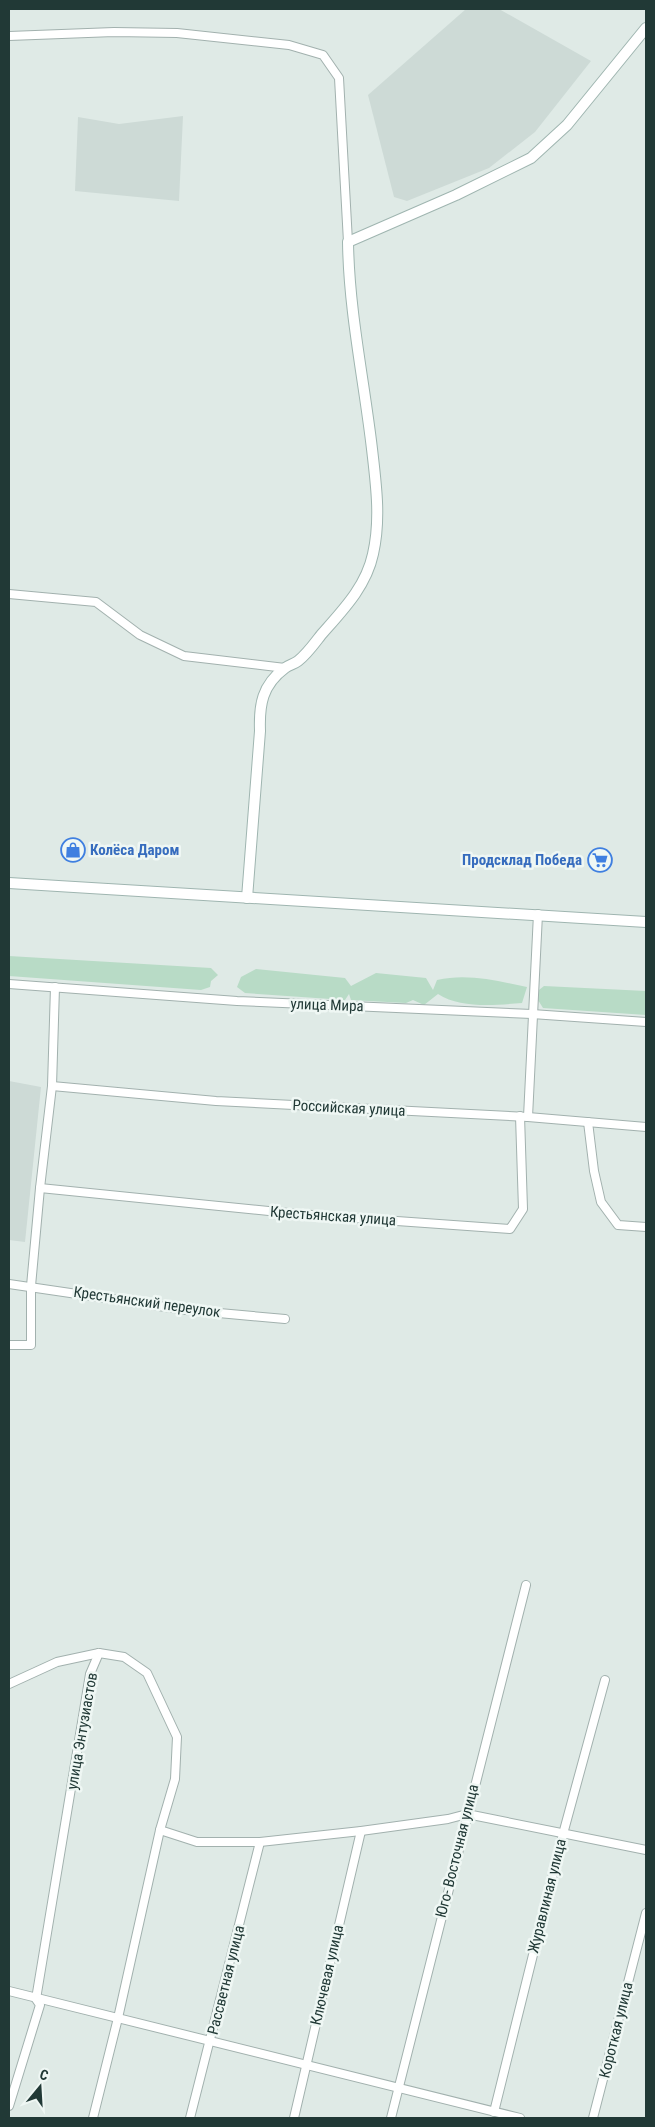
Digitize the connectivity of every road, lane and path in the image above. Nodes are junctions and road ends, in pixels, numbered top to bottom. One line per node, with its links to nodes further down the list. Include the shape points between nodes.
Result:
1 (646, 28): 3 (street, via 567,125 531,158 456,196)
2 (9, 36): 3 (street, via 177,33 289,45 323,55 339,78)
3 (348, 242): 5 (street, via 349,287 376,488 376,539 365,580 352,599 298,661)
4 (9, 594): 5 (street, via 96,602 140,635 184,656)
5 (285, 668): 7 (street, via 268,686 260,706)
6 (9, 883): 7 (street)
7 (247, 898): 8 (street)
8 (538, 914): 9 (street); 12 (street)
9 (646, 922)
10 (9, 984): 11 (street, улица Мира)
11 (55, 987): 12 (street, улица Мира, via 237,1001); 14 (street)
12 (532, 1014): 13 (street, улица Мира); 15 (street)
13 (646, 1022)
14 (52, 1086): 15 (street, Российская улица, via 216,1101); 18 (street)
15 (524, 1116): 16 (street, Российская улица); 18 (street, Крестьянская улица, via 523,1209 510,1229 298,1214)
16 (588, 1122): 17 (street, Российская улица); 19 (street, via 601,1202 618,1225)
17 (646, 1127)
18 (40, 1188): 21 (street)
19 (646, 1227)
20 (9, 1284): 21 (street, Крестьянский переулок)
21 (31, 1286): 22 (street, Крестьянский переулок, via 186,1310); 23 (street, via 31,1345)
22 (285, 1319)
23 (9, 1345)
24 (526, 1585): 28 (street, Юго- Восточная улица)
25 (99, 1654): 27 (street, via 57,1662); 29 (street, улица Энтузиастов, via 124,1658 147,1673 177,1737 175,1779); 36 (street, улица Энтузиастов, via 90,1674)
26 (605, 1680): 31 (street, Журавлиная улица)
27 (9, 1684)
28 (467, 1814): 30 (street); 31 (street); 40 (street, Юго- Восточная улица)
29 (160, 1830): 32 (street, via 196,1842); 37 (street, улица Энтузиастов)
30 (361, 1831): 32 (street); 39 (street, Ключевая улица)
31 (563, 1834): 33 (street); 42 (street, Журавлиная улица)
32 (260, 1842): 38 (street, Рассветная улица)
33 (646, 1850)
34 (646, 1913): 48 (street, Короткая улица)
35 (9, 1991): 36 (street)
36 (36, 1999): 37 (street); 41 (street, улица Энтузиастов, via 40,2006)
37 (118, 2018): 38 (street); 43 (street, улица Энтузиастов)
38 (210, 2042): 39 (street); 44 (street, Рассветная улица)
39 (306, 2066): 40 (street); 45 (street, Ключевая улица)
40 (398, 2088): 42 (street); 46 (street, Юго- Восточная улица)
41 (9, 2106)
42 (494, 2112): 47 (street)
43 (93, 2118)
44 (190, 2118)
45 (294, 2118)
46 (391, 2118)
47 (520, 2118)
48 (593, 2118)

